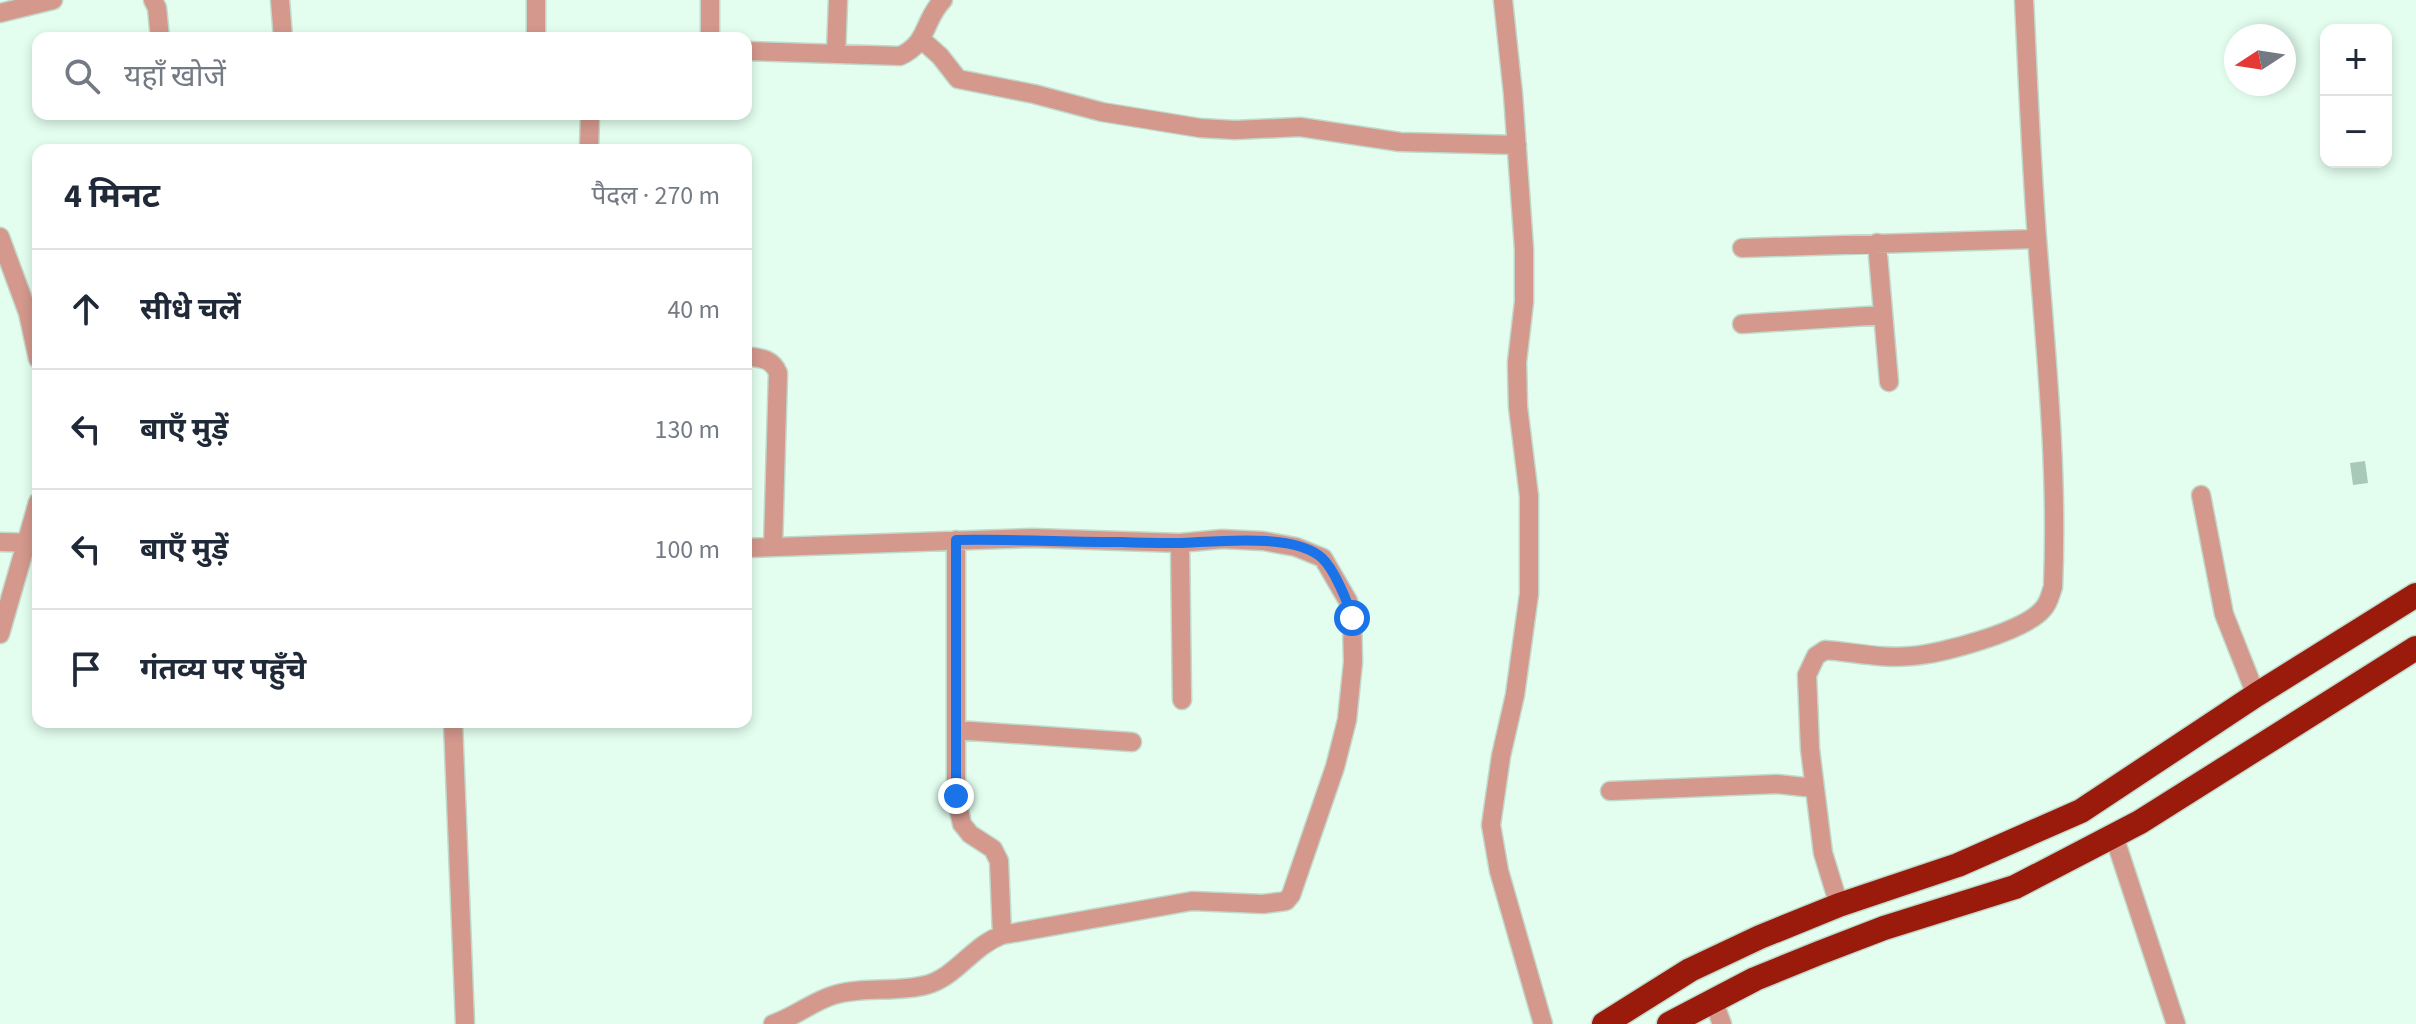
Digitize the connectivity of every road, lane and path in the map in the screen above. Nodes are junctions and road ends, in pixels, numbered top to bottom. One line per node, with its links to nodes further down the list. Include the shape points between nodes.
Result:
1 (53, 0): 10 (street)
2 (153, 0): 11 (street)
3 (280, 0): 12 (street)
4 (536, 0): 13 (street)
5 (710, 0): 14 (street)
6 (838, 0): 17 (street)
7 (943, 0): 15 (street)
8 (1503, 0): 20 (street)
9 (2024, 0): 22 (street)
10 (0, 13)
11 (159, 32)
12 (283, 32)
13 (536, 32)
14 (710, 32)
15 (922, 40): 17 (street, via 900,56); 20 (street, via 958,79 1102,112 1200,128 1300,127 1400,142)
16 (752, 51): 17 (street)
17 (836, 54)
18 (590, 120): 19 (street)
19 (589, 144)
20 (1517, 145): 54 (street, via 1524,249 1518,407 1529,496 1529,594 1491,825)
21 (0, 237): 27 (street)
22 (2037, 239): 23 (street); 46 (street, via 2054,490 2049,600 2027,620 1962,647 1887,657 1825,650 1816,656 1807,675)
23 (1877, 243): 24 (street); 25 (street)
24 (1742, 248)
25 (1883, 315): 26 (street); 29 (street)
26 (1742, 324)
27 (32, 331)
28 (752, 357): 36 (street, via 767,359 778,373)
29 (1889, 382)
30 (2201, 495): 41 (street, via 2224,614)
31 (956, 540): 34 (street); 36 (street); 44 (street)
32 (0, 542): 33 (street)
33 (32, 543)
34 (1180, 543): 42 (street); 50 (street, via 1222,539 1296,547 1323,558 1348,601 1353,662 1347,720 1291,895 1279,903 1192,901)
35 (32, 546): 39 (street)
36 (773, 547): 37 (street)
37 (752, 548)
38 (2416, 595): 41 (highway)
39 (0, 634)
40 (2416, 648): 48 (highway)
41 (2256, 695): 49 (highway, via 2081,811 1958,865)
42 (1182, 700)
43 (453, 728): 52 (street)
44 (956, 730): 45 (street); 50 (street, via 958,811 970,834 993,849 999,861)
45 (1132, 742)
46 (1814, 788): 47 (street, via 1777,784); 49 (street, via 1823,853)
47 (1610, 791)
48 (2114, 836): 51 (highway, via 2015,887 1884,928); 58 (street)
49 (1839, 905): 55 (highway, via 1690,970)
50 (1002, 935): 53 (street, via 987,940 945,977 927,985 834,995)
51 (1713, 1000): 56 (highway); 57 (street)
52 (465, 1024)
53 (773, 1024)
54 (1543, 1024)
55 (1604, 1024)
56 (1669, 1024)
57 (1722, 1024)
58 (2176, 1024)

